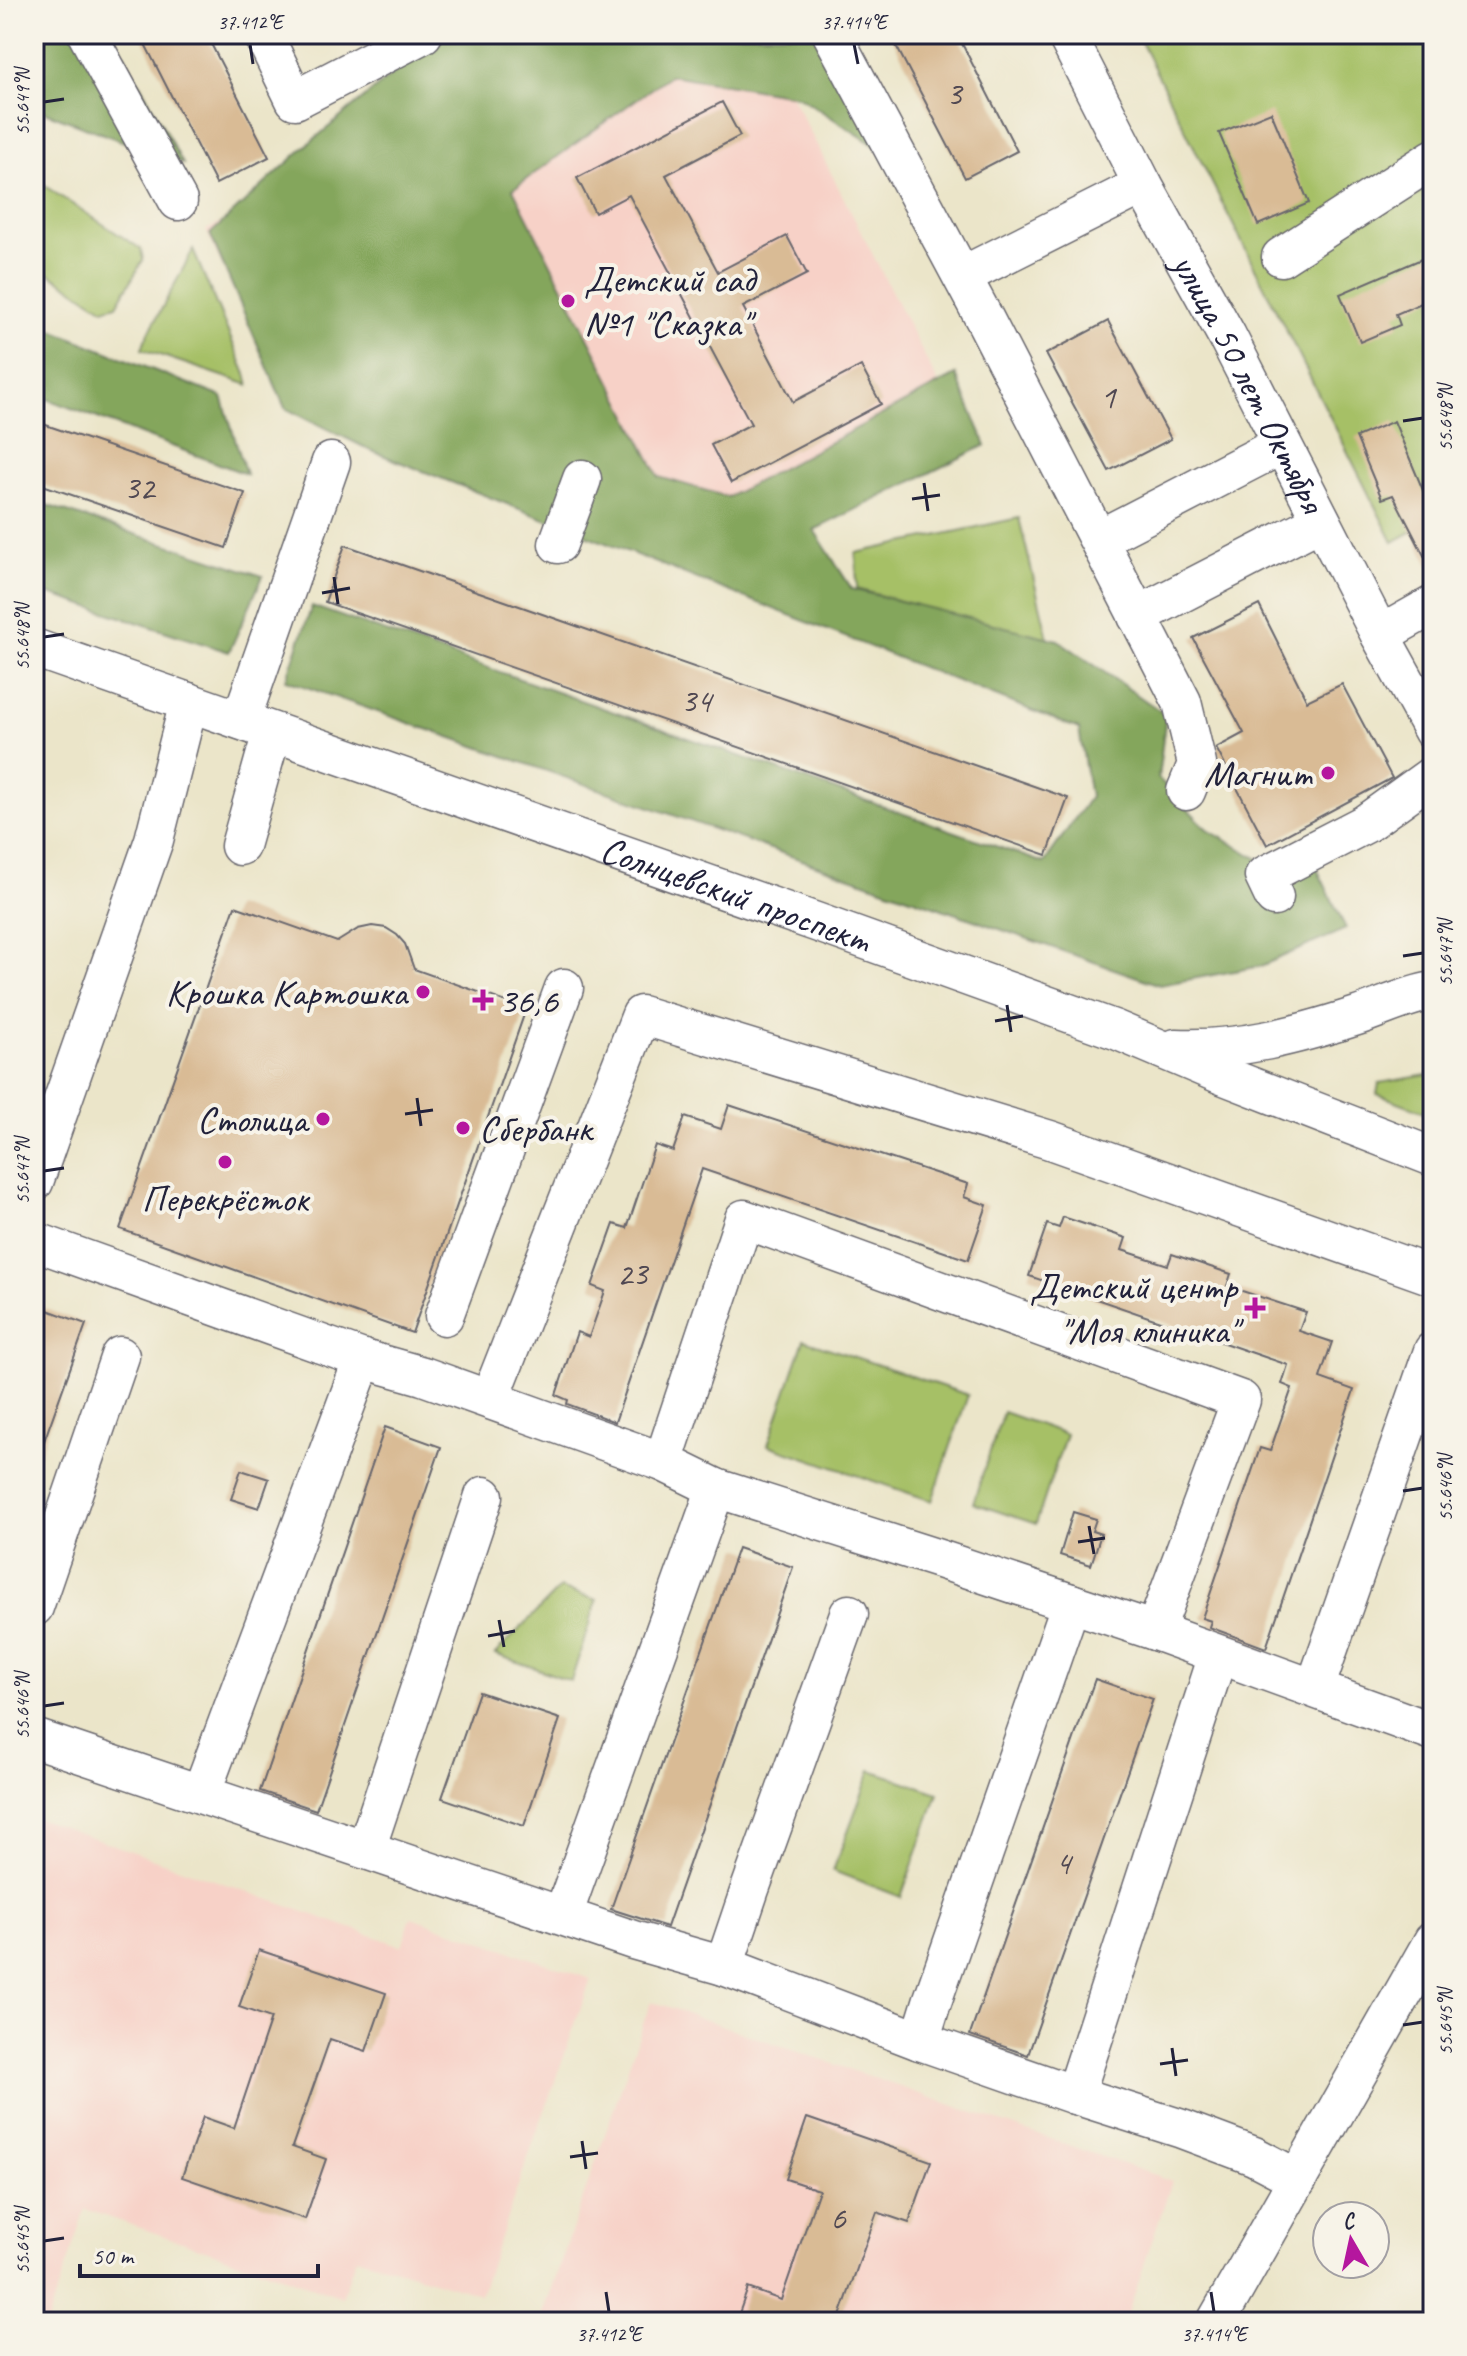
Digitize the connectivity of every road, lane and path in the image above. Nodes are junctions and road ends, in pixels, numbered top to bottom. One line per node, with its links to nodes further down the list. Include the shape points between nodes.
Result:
1 (87, 34): 8 (street)
2 (263, 34): 3 (street, via 295,100)
3 (423, 34)
4 (832, 34): 10 (street)
5 (1066, 34): 7 (street, улица 50 лет Октября)
6 (1433, 159): 9 (street)
7 (1143, 185): 10 (street); 11 (street, улица 50 лет Октября)
8 (178, 201)
9 (1281, 257)
10 (962, 276): 15 (street)
11 (1281, 445): 14 (street, улица 50 лет Октября); 15 (street)
12 (331, 462): 22 (street)
13 (582, 479): 16 (street)
14 (1321, 521): 18 (street); 19 (street, улица 50 лет Октября)
15 (1099, 539): 18 (street)
16 (558, 544)
17 (1433, 605): 19 (street)
18 (1137, 616): 25 (street, via 1182,702 1197,764)
19 (1380, 635): 23 (street, улица 50 лет Октября)
20 (34, 648): 21 (street, Солнцевский проспект)
21 (189, 702): 22 (street, Солнцевский проспект); 32 (street, via 154,840)
22 (257, 726): 26 (street); 30 (street, Солнцевский проспект)
23 (1433, 731)
24 (1433, 775): 27 (street, via 1365,824 1264,876)
25 (1186, 791)
26 (240, 846)
27 (1274, 897)
28 (564, 988): 35 (street)
29 (1432, 990): 30 (street, via 1256,1044 1211,1050)
30 (1139, 1039): 31 (street, Солнцевский проспект)
31 (1433, 1157)
32 (34, 1182)
33 (34, 1241): 38 (street)
34 (1433, 1276): 39 (street, via 1050,1140 641,1015)
35 (444, 1316)
36 (1433, 1351): 48 (street)
37 (120, 1356): 44 (street)
38 (363, 1359): 39 (street); 51 (street)
39 (490, 1399): 40 (street)
40 (663, 1462): 41 (street); 46 (street, via 744,1219 1241,1400)
41 (716, 1488): 43 (street); 53 (street)
42 (484, 1496): 52 (street)
43 (1071, 1603): 46 (street); 56 (street)
44 (34, 1607)
45 (849, 1614): 55 (street)
46 (1155, 1631): 47 (street)
47 (1218, 1655): 48 (street); 57 (street)
48 (1315, 1688): 49 (street)
49 (1433, 1732)
50 (34, 1738): 51 (street)
51 (201, 1794): 52 (street)
52 (366, 1849): 53 (street)
53 (563, 1915): 55 (street)
54 (1433, 1941): 58 (street)
55 (724, 1966): 56 (street)
56 (920, 2041): 57 (street)
57 (1075, 2095): 58 (street, via 1225,2145)
58 (1298, 2179): 59 (street)
59 (1216, 2322)

